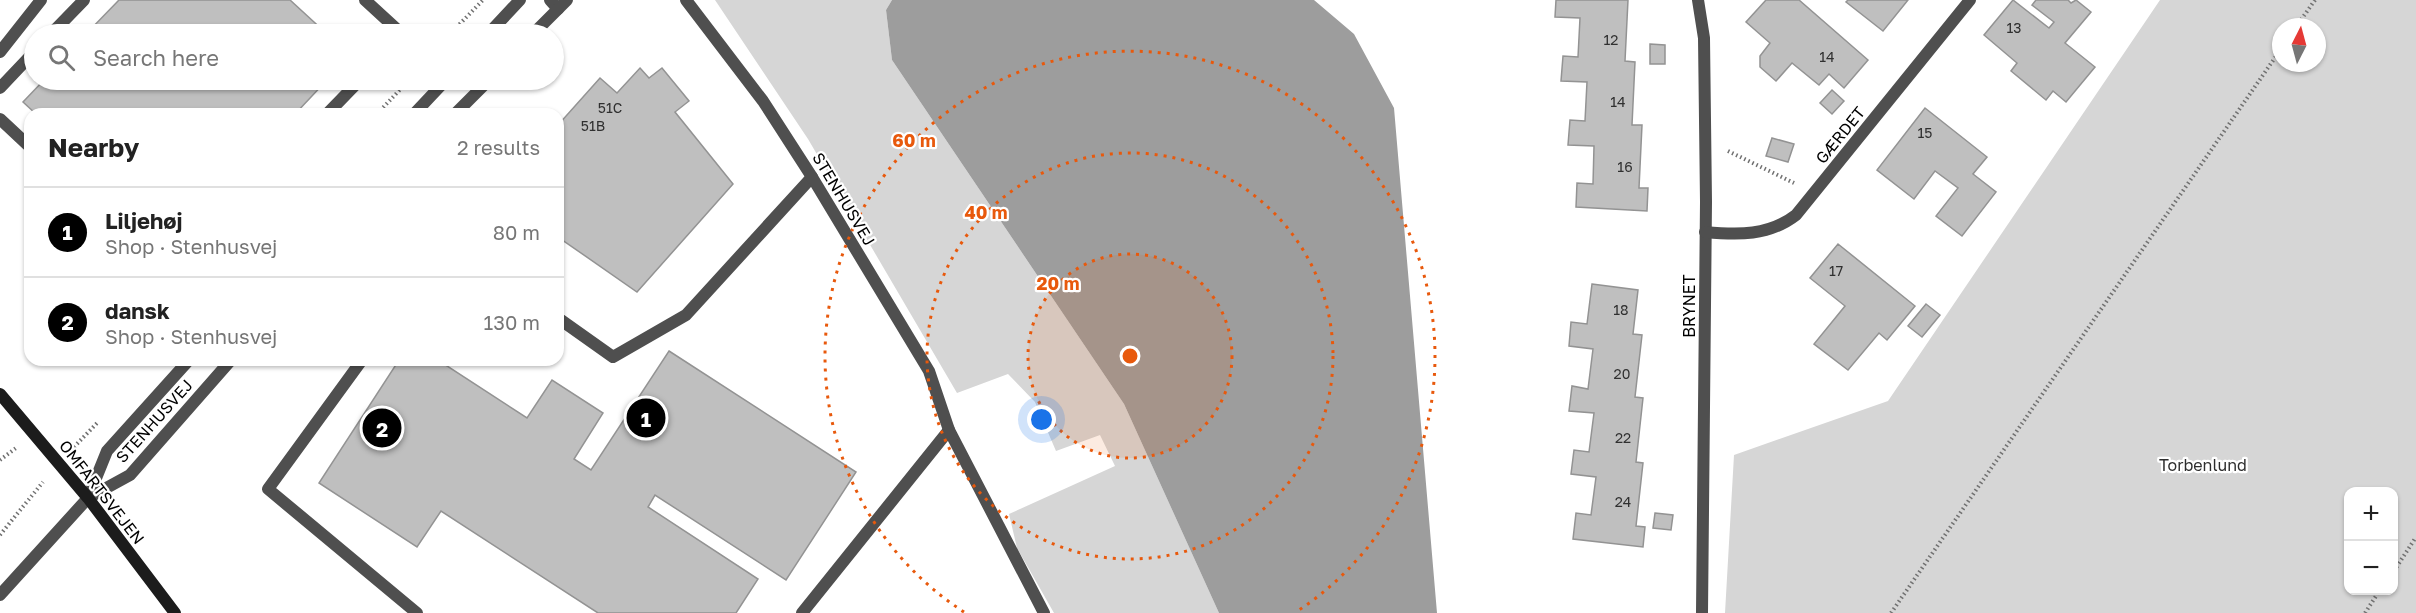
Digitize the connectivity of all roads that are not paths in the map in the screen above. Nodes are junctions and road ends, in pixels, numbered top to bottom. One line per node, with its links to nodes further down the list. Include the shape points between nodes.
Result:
1 (41, 0): 13 (street)
2 (84, 0): 9 (street)
3 (365, 0): 10 (street)
4 (520, 0): 11 (street)
5 (686, 0): 24 (street, STENHUSVEJ, via 763,101)
6 (1698, 0): 25 (street, BRYNET, via 1704,38)
7 (1970, 0): 25 (street, GÆRDET, via 1796,215 1775,228 1740,235)
8 (558, 3): 12 (street)
9 (61, 24)
10 (391, 24)
11 (497, 24)
12 (541, 24)
13 (0, 52)
14 (24, 63): 15 (street)
15 (0, 88)
16 (350, 90): 19 (street)
17 (437, 90): 20 (street)
18 (479, 90): 21 (street)
19 (333, 108)
20 (420, 108)
21 (462, 108)
22 (0, 119): 23 (street)
23 (24, 141)
24 (812, 177): 26 (street, via 686,315 613,357); 31 (street, STENHUSVEJ, via 928,371)
25 (1705, 232): 38 (street, BRYNET)
26 (564, 322)
27 (184, 366): 32 (street, STENHUSVEJ, via 107,451)
28 (226, 366): 32 (street, STENHUSVEJ, via 130,475)
29 (358, 366): 35 (street, via 268,489)
30 (0, 394): 32 (main road, OMFARTSVEJEN)
31 (949, 430): 36 (street); 37 (street, STENHUSVEJ)
32 (88, 498): 33 (street); 34 (main road, OMFARTSVEJEN)
33 (0, 595)
34 (175, 613)
35 (417, 613)
36 (802, 613)
37 (1044, 613)
38 (1702, 613)

